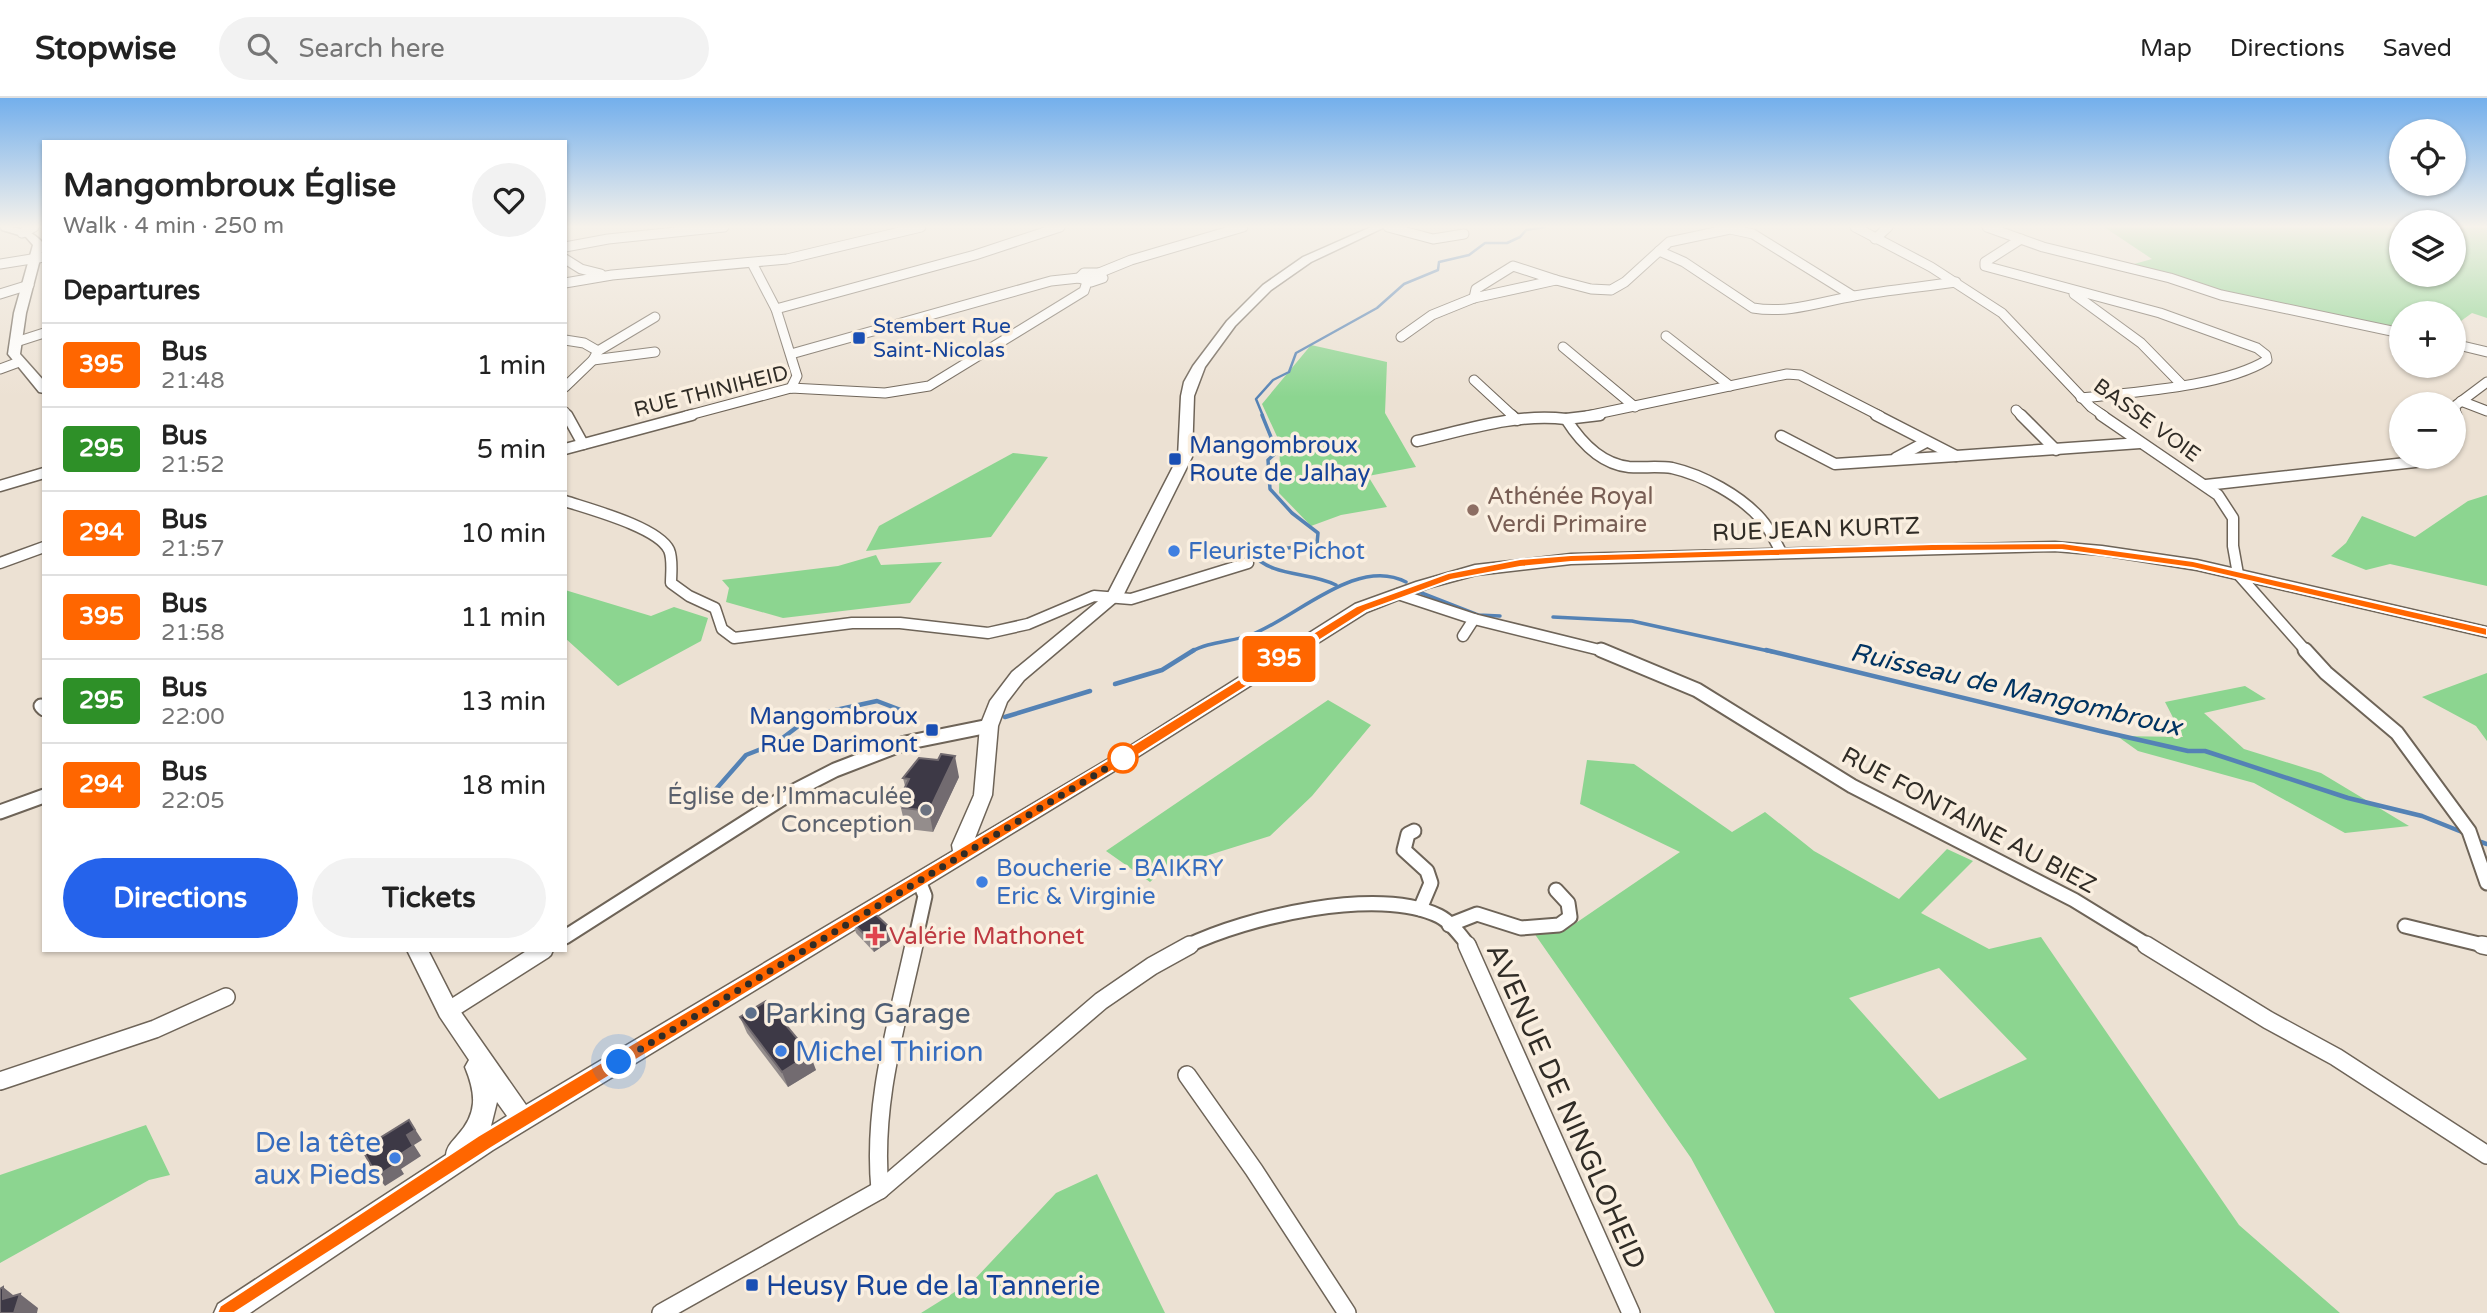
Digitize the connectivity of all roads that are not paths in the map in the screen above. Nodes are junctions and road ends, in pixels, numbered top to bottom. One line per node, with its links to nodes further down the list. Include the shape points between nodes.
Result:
1 (763, 284): 21 (street)
2 (869, 284): 21 (street)
3 (1041, 284): 33 (street)
4 (1083, 284): 43 (street, RUE THINIHEID, via 1084,291 929,386 885,393)
5 (1270, 284): 73 (main road, via 1231,321 1193,375 1188,390 1185,457)
6 (1485, 284): 20 (street, via 1476,289)
7 (1543, 284): 20 (street)
8 (1568, 284): 9 (street, via 1611,290)
9 (1622, 284)
10 (1717, 284): 19 (street, via 1764,311)
11 (1833, 284): 19 (street)
12 (1943, 284): 19 (street)
13 (1958, 284): 45 (street, BASSE VOIE, via 2014,324)
14 (2041, 284): 17 (street)
15 (2189, 284): 23 (street, via 2248,302)
16 (29, 285): 18 (street); 28 (main road)
17 (2071, 292): 39 (street, via 2141,344); 39 (street, via 2185,320 2266,355 2264,364)
18 (0, 294)
19 (1853, 296)
20 (1474, 298): 26 (street, via 1432,315)
21 (776, 309): 33 (street)
22 (655, 317): 34 (street)
23 (2389, 331)
24 (42, 334): 28 (street)
25 (1666, 336): 41 (street)
26 (1401, 337)
27 (567, 340): 34 (street, via 592,346)
28 (16, 342): 35 (main road, via 14,354)
29 (1563, 347): 47 (street)
30 (2466, 347): 32 (street)
31 (654, 352): 34 (street)
32 (2487, 352)
33 (791, 354): 43 (street, via 797,376)
34 (595, 355): 40 (street)
35 (19, 362): 36 (street); 42 (main road)
36 (0, 369)
37 (1474, 380): 51 (street)
38 (2487, 382): 44 (street)
39 (2181, 384): 45 (street)
40 (567, 385)
41 (1730, 386): 47 (street); 55 (street, via 1800,375)
42 (42, 387)
43 (791, 388): 57 (street, RUE THINIHEID)
44 (2466, 397)
45 (2081, 398): 56 (street, BASSE VOIE)
46 (2466, 403): 49 (street)
47 (1635, 407): 52 (street)
48 (2016, 410): 59 (street)
49 (2487, 411)
50 (567, 416): 57 (street)
51 (1517, 419): 52 (street, via 1547,415); 54 (street)
52 (1566, 419): 68 (street, via 1592,451 1612,463 1690,473 1751,509)
53 (1782, 436): 61 (street, via 1826,461 1846,465)
54 (1417, 442)
55 (1926, 442): 60 (street); 61 (street)
56 (2140, 443): 59 (street); 64 (street, BASSE VOIE)
57 (583, 444): 58 (street, RUE THINIHEID)
58 (567, 448)
59 (2056, 450): 60 (street)
60 (1956, 456): 61 (street)
61 (1886, 462)
62 (2389, 465): 64 (street)
63 (42, 474): 65 (street)
64 (2206, 485): 71 (street, BASSE VOIE, via 2233,518)
65 (0, 486)
66 (567, 502): 73 (street, via 659,539 669,550 671,583 715,608 722,629 734,638 852,623 900,623 988,633 1028,624 1094,596)
67 (42, 548): 69 (street)
68 (1782, 552): 71 (main road, RUE JEAN KURTZ, via 2062,547 2138,555); 72 (main road, RUE JEAN KURTZ, via 1520,563 1448,577)
69 (0, 563)
70 (1248, 563): 73 (street, via 1131,598)
71 (2238, 574): 75 (main road, RUE JEAN KURTZ); 83 (street, via 2302,650 2397,733 2422,763 2469,831)
72 (1398, 594): 74 (street, RUE FONTAINE AU BIEZ); 81 (main road, RUE JEAN KURTZ, via 1361,608)
73 (1115, 596): 77 (main road, via 1018,676 999,701)
74 (1474, 619): 76 (street); 97 (street, RUE FONTAINE AU BIEZ, via 1612,653 1697,690 1852,786 2074,900 2336,1057)
75 (2487, 632)
76 (1463, 636)
77 (989, 726): 81 (main road, via 984,795 962,845); 88 (street, via 905,743 835,770 794,791)
78 (42, 797): 79 (street)
79 (0, 812)
80 (1414, 831): 85 (street, via 1408,834 1404,850 1432,883)
81 (963, 855): 82 (main road, RUE JEAN KURTZ)
82 (919, 881): 96 (main road, RUE JEAN KURTZ); 99 (street, via 925,896 881,1096 876,1150)
83 (2487, 883)
84 (1556, 890): 86 (street, via 1569,902 1570,917 1559,925 1521,928 1477,914)
85 (1420, 909): 86 (street, via 1440,916); 99 (street, via 1367,904 1332,907 1267,919 1204,939 1138,974 1101,1001)
86 (1449, 925): 103 (street, AVENUE DE NINGLOHEID, via 1472,951)
87 (2405, 926): 89 (street)
88 (567, 936)
89 (2487, 946)
90 (418, 952): 93 (main road)
91 (541, 952): 93 (street)
92 (226, 997): 95 (street, via 155,1029)
93 (448, 1010): 96 (main road); 98 (main road, via 486,1086 488,1102 482,1122)
94 (1187, 1075): 102 (street)
95 (0, 1080)
96 (523, 1119): 98 (main road, RUE JEAN KURTZ)
97 (2487, 1155)
98 (438, 1173): 100 (main road)
99 (880, 1190): 101 (street)
100 (227, 1313)
101 (661, 1313)
102 (1347, 1313)
103 (1631, 1313)

